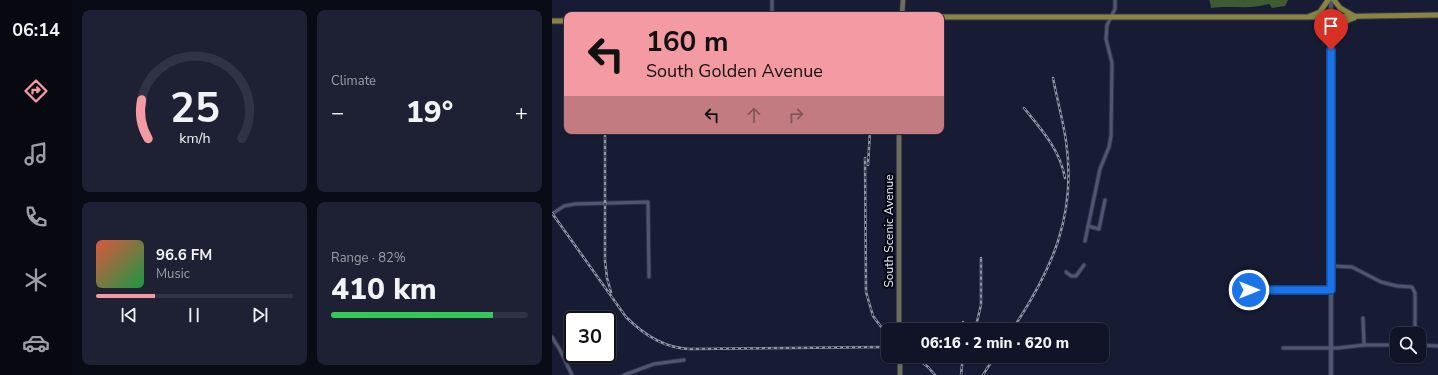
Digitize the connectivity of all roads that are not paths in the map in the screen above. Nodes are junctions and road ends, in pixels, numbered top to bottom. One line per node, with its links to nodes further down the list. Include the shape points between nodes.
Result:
1 (772, 0): 5 (street)
2 (903, 0): 6 (main road)
3 (1115, 0): 9 (street, via 1115,9)
4 (1331, 0): 10 (main road, via 1320,12); 11 (street); 12 (main road, via 1342,10)
5 (772, 12)
6 (902, 12)
7 (1438, 14): 12 (main road)
8 (944, 17): 9 (main road)
9 (1110, 17): 10 (main road); 19 (street, via 1106,25 1106,39 1112,63 1111,136 1101,166)
10 (1307, 17): 11 (main road)
11 (1331, 17): 12 (main road); 15 (street)
12 (1357, 17): 15 (main road, via 1339,26)
13 (552, 21): 14 (main road)
14 (564, 21)
15 (1331, 38): 22 (street)
16 (899, 134): 28 (main road, South Scenic Avenue)
17 (1105, 200): 19 (street, via 1099,229)
18 (552, 214): 24 (street, via 564,206 575,204 648,202)
19 (1088, 226): 20 (street)
20 (1085, 241)
21 (1084, 265): 23 (street, via 1076,276)
22 (1331, 266): 26 (street); 29 (street, via 1352,267 1381,282 1414,289)
23 (1066, 272)
24 (649, 277)
25 (1249, 290): 26 (street)
26 (1331, 290): 36 (street)
27 (1364, 318): 31 (street)
28 (899, 323)
29 (1415, 327)
30 (552, 337): 39 (street)
31 (1364, 345): 32 (street); 36 (street)
32 (1390, 345)
33 (1426, 345): 34 (street)
34 (1438, 346)
35 (1283, 348): 36 (street)
36 (1331, 348): 42 (street)
37 (684, 360): 40 (street, via 654,364)
38 (900, 363): 41 (main road)
39 (572, 375)
40 (624, 375)
41 (900, 375)
42 (1331, 375)

